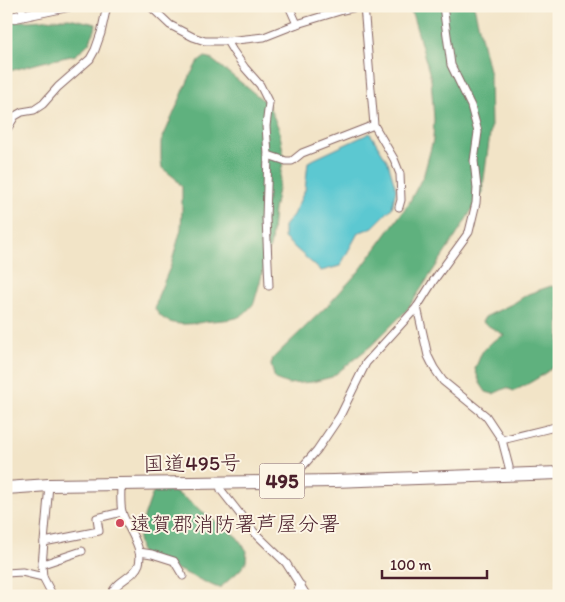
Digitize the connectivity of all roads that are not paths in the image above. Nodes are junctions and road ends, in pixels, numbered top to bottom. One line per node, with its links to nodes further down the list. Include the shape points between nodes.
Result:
1 (68, 6): 7 (street)
2 (107, 6): 12 (street, via 101,33 90,59 43,104 15,116)
3 (150, 6): 10 (street, via 170,25 193,36)
4 (289, 6): 9 (street)
5 (362, 6): 9 (street); 11 (street)
6 (443, 6): 16 (street, via 451,66 471,106 478,132 474,161 476,203 469,232)
7 (22, 11): 8 (street)
8 (6, 19)
9 (296, 24): 10 (street, via 264,37)
10 (227, 41): 13 (street, via 260,85 269,103 266,126)
11 (374, 125): 13 (street, via 302,153 292,160); 14 (street, via 400,174)
12 (6, 131)
13 (268, 155): 15 (street)
14 (399, 207)
15 (269, 286)
16 (417, 307): 18 (street, via 428,356 434,368 443,381 486,416); 22 (street, via 366,363 340,416)
17 (559, 426): 18 (street)
18 (502, 440): 20 (street)
19 (559, 465): 20 (highway, 国道495号 / 495)
20 (509, 467): 22 (highway, 国道495号 / 495)
21 (559, 473): 24 (highway, 国道495号 / 495)
22 (296, 474): 23 (highway, 国道495号 / 495)
23 (6, 481)
24 (219, 482): 25 (highway, 国道495号 / 495); 36 (street, via 221,490 254,532 286,563)
25 (121, 484): 26 (highway, 国道495号 / 495); 28 (street)
26 (49, 485): 27 (highway, 国道495号 / 495); 29 (street)
27 (6, 488)
28 (122, 512): 29 (street, via 97,518 99,531); 31 (street)
29 (44, 542): 32 (street)
30 (82, 551): 32 (street)
31 (139, 552): 34 (street, via 174,561); 38 (street, via 137,568)
32 (42, 563): 35 (street)
33 (6, 573): 35 (street, via 22,572)
34 (183, 576)
35 (43, 577): 37 (street)
36 (301, 585): 39 (street); 40 (street)
37 (53, 596)
38 (111, 596)
39 (294, 596)
40 (308, 596)

